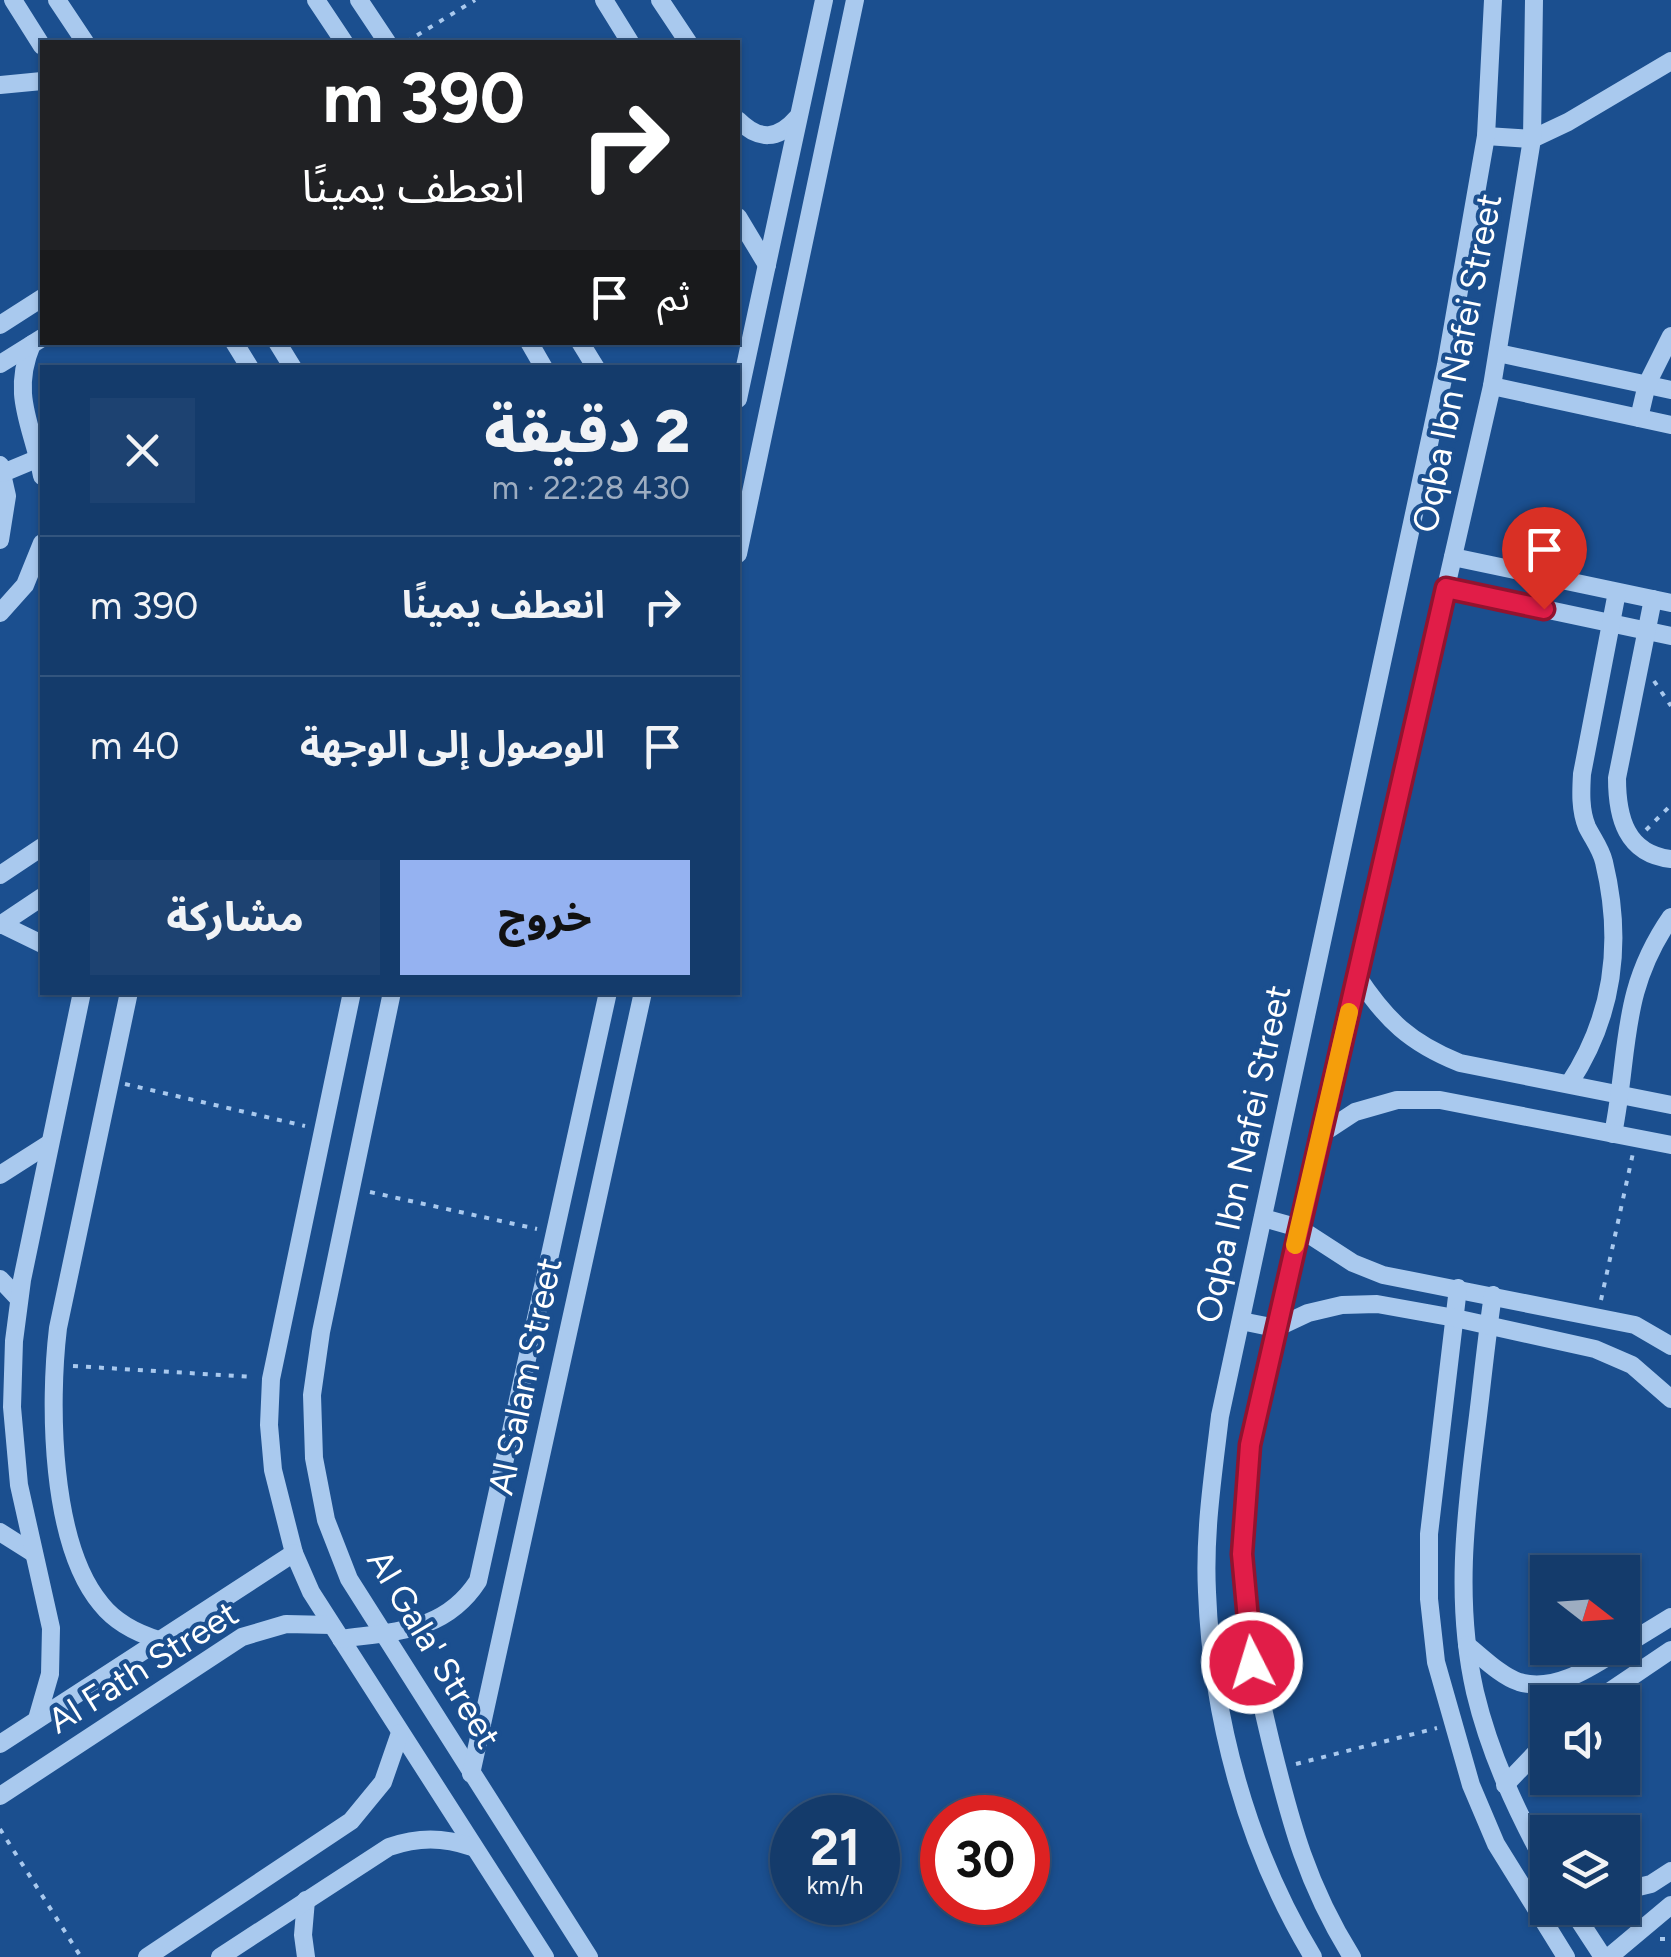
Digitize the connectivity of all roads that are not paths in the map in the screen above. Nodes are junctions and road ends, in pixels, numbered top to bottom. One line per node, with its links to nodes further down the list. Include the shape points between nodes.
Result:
1 (12, 0): 16 (street)
2 (58, 0): 11 (street)
3 (316, 0): 12 (street)
4 (360, 0): 13 (street)
5 (604, 0): 14 (street)
6 (660, 0): 15 (street)
7 (824, 0): 20 (street)
8 (855, 0): 42 (street)
9 (1492, 0): 22 (street, Oqba Ibn Nafei Street)
10 (1534, 0): 23 (street, Oqba Ibn Nafei Street)
11 (84, 40)
12 (343, 40)
13 (386, 40)
14 (629, 40)
15 (687, 40)
16 (40, 43)
17 (1671, 61): 23 (street)
18 (40, 82): 19 (street)
19 (0, 85)
20 (798, 118): 21 (street, via 772,135); 25 (street)
21 (740, 121)
22 (1486, 136): 23 (street); 76 (street, Oqba Ibn Nafei Street, via 1446,365)
23 (1532, 139): 30 (street, Oqba Ibn Nafei Street)
24 (740, 220): 25 (street)
25 (767, 265): 35 (street)
26 (40, 299): 27 (street)
27 (0, 325)
28 (1671, 336): 32 (street)
29 (37, 341): 31 (street); 38 (street, via 21,391)
30 (1498, 353): 32 (street); 33 (street, Oqba Ibn Nafei Street)
31 (0, 364)
32 (1647, 384): 34 (street); 36 (street)
33 (1492, 386): 36 (street); 44 (street, Oqba Ibn Nafei Street)
34 (1671, 390)
35 (740, 391)
36 (1639, 418): 37 (street)
37 (1671, 425)
38 (40, 463)
39 (40, 467): 40 (street)
40 (2, 469): 41 (street, via 7,496)
41 (0, 540)
42 (740, 545)
43 (40, 548): 48 (street, via 24,584)
44 (1452, 557): 45 (street, Oqba Ibn Nafei Street); 46 (street)
45 (1446, 588): 49 (street); 61 (street, Oqba Ibn Nafei Street)
46 (1617, 592): 47 (street); 49 (street)
47 (1662, 601): 50 (street)
48 (0, 613)
49 (1611, 623): 50 (street); 54 (street, via 1581,799)
50 (1647, 630): 51 (street); 52 (street, via 1617,778 1623,826)
51 (1671, 636)
52 (1633, 842): 54 (street); 55 (street)
53 (40, 848): 56 (street)
54 (1603, 856): 68 (street, via 1614,920 1604,1016)
55 (1671, 858)
56 (0, 874)
57 (40, 899): 59 (street)
58 (1671, 917): 69 (street, via 1634,990)
59 (1, 924): 60 (street)
60 (40, 943)
61 (1357, 976): 68 (street, via 1379,1010 1435,1053); 72 (street, Oqba Ibn Nafei Street)
62 (81, 995): 73 (street)
63 (128, 995): 96 (street, via 65,1292 53,1432 70,1532 86,1580 115,1619)
64 (351, 995): 91 (street, Al Gala' Street, via 272,1378 273,1470)
65 (391, 995): 94 (street, Al Gala' Street, via 312,1394 314,1458 326,1520)
66 (607, 995): 94 (street, Al Salam Street, via 478,1581 451,1614)
67 (642, 995): 105 (street, Al Salam Street)
68 (1569, 1084): 69 (street)
69 (1621, 1096): 70 (street); 71 (street)
70 (1671, 1105)
71 (1613, 1134): 72 (street, via 1440,1100 1397,1100 1355,1112); 74 (street)
72 (1320, 1135): 77 (street, Oqba Ibn Nafei Street)
73 (50, 1143): 75 (street); 81 (street)
74 (1671, 1146)
75 (0, 1175)
76 (1263, 1218): 77 (street); 83 (street, Oqba Ibn Nafei Street)
77 (1299, 1228): 79 (street, via 1383,1275); 85 (street, Oqba Ibn Nafei Street)
78 (0, 1279): 81 (street)
79 (1458, 1288): 80 (street); 82 (street)
80 (1493, 1295): 84 (street); 86 (street, via 1635,1324)
81 (18, 1298): 88 (street)
82 (1454, 1318): 84 (street); 85 (street, via 1377,1304 1342,1305); 122 (street, via 1429,1534 1436,1662 1471,1785 1496,1844)
83 (1241, 1321): 85 (street); 120 (street, Oqba Ibn Nafei Street, via 1209,1503 1214,1678 1259,1848)
84 (1488, 1326): 87 (street, via 1596,1349 1632,1364); 97 (street, via 1463,1540)
85 (1276, 1328): 121 (street, Oqba Ibn Nafei Street, via 1250,1445 1242,1554 1252,1663 1304,1866)
86 (1671, 1346)
87 (1671, 1399)
88 (7, 1444): 90 (street)
89 (0, 1532): 90 (street)
90 (32, 1553): 101 (street, via 51,1628 50,1674)
91 (294, 1553): 93 (street, Al Gala' Street); 96 (street, Al Fath Street)
92 (1671, 1617): 95 (street)
93 (336, 1632): 94 (street, Al Salam Street); 102 (street, Al Gala' Street); 107 (street, Al Fath Street, via 286,1624 242,1637)
94 (382, 1633): 105 (street, Al Gala' Street)
95 (1640, 1637)
96 (159, 1640): 101 (street, Al Fath Street)
97 (1467, 1645): 99 (street, via 1520,1682 1552,1683); 106 (street, via 1474,1690)
98 (1671, 1650): 100 (street)
99 (1594, 1665)
100 (1619, 1685)
101 (37, 1719): 103 (street, Al Fath Street)
102 (400, 1733): 109 (street, Al Gala' Street); 115 (street, via 383,1782 351,1822)
103 (0, 1744)
104 (1530, 1759): 106 (street)
105 (471, 1774): 119 (street, Al Gala' Street)
106 (1505, 1785): 108 (street)
107 (0, 1796)
108 (1530, 1834)
109 (472, 1847): 112 (street, via 440,1839 406,1842); 118 (street, Al Gala' Street)
110 (1671, 1871): 111 (street)
111 (1640, 1887)
112 (306, 1900): 116 (street); 117 (street)
113 (1671, 1905): 123 (street)
114 (1584, 1925): 123 (street)
115 (147, 1957)
116 (220, 1957)
117 (306, 1957)
118 (544, 1957)
119 (589, 1957)
120 (1313, 1957)
121 (1352, 1957)
122 (1566, 1957)
123 (1606, 1957)

